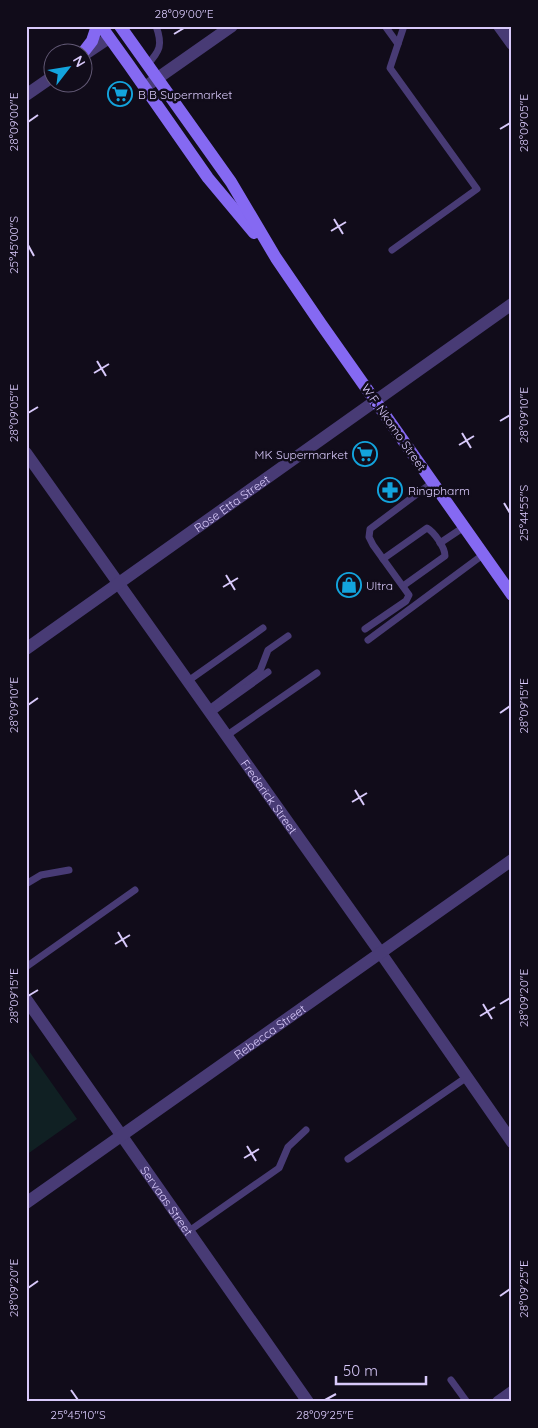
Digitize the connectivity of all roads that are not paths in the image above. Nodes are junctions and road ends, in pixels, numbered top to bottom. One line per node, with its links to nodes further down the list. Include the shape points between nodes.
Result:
1 (99, 26): 8 (main road, W.F. Nkomo Street); 9 (main road)
2 (120, 26): 13 (main road, W.F. Nkomo Street)
3 (156, 26): 13 (lane, via 160,37 159,52)
4 (232, 26): 14 (street)
5 (385, 26): 10 (lane)
6 (404, 26): 10 (lane)
7 (499, 26): 11 (street)
8 (109, 38): 12 (street); 16 (main road, W.F. Nkomo Street)
9 (91, 42)
10 (398, 44): 18 (lane, via 390,68 477,189)
11 (512, 44)
12 (92, 49)
13 (147, 65): 14 (main road, W.F. Nkomo Street)
14 (157, 79): 16 (street); 19 (main road, W.F. Nkomo Street, via 231,182)
15 (42, 84): 17 (street)
16 (145, 88): 19 (main road, W.F. Nkomo Street, via 208,178)
17 (26, 96)
18 (392, 250)
19 (276, 258): 21 (main road, W.F. Nkomo Street)
20 (512, 304): 21 (street, Rose Etta Street)
21 (375, 401): 23 (main road, W.F. Nkomo Street); 28 (street, Rose Etta Street)
22 (26, 453): 28 (street, Frederick Street)
23 (432, 482): 24 (main road, W.F. Nkomo Street); 27 (lane, via 370,530 372,544)
24 (464, 527): 25 (lane); 26 (main road, W.F. Nkomo Street)
25 (440, 543): 27 (lane, via 427,528); 29 (lane, via 445,556)
26 (484, 554): 30 (main road, W.F. Nkomo Street); 34 (lane)
27 (383, 559): 29 (lane)
28 (118, 583): 35 (street, Rose Etta Street); 38 (street, Frederick Street)
29 (403, 586): 32 (lane, via 409,595 406,601)
30 (512, 595)
31 (263, 628): 38 (lane)
32 (365, 629)
33 (288, 636): 39 (lane, via 268,650 260,671)
34 (368, 640)
35 (26, 649)
36 (268, 672): 39 (lane)
37 (317, 673): 40 (lane)
38 (188, 681): 39 (street, Frederick Street)
39 (209, 712): 40 (street, Frederick Street)
40 (226, 736): 45 (street, Frederick Street)
41 (512, 860): 45 (street, Rebecca Street)
42 (69, 870): 43 (lane, via 41,875)
43 (26, 884)
44 (135, 890): 46 (lane)
45 (380, 952): 48 (street, Frederick Street); 50 (street, Rebecca Street)
46 (26, 967)
47 (26, 1000): 50 (street, Servaas Street)
48 (467, 1077): 51 (street, Frederick Street); 52 (lane)
49 (306, 1130): 54 (lane, via 288,1147 279,1168)
50 (122, 1135): 53 (street, Rebecca Street); 54 (street, Servaas Street)
51 (512, 1142)
52 (348, 1159)
53 (26, 1203)
54 (189, 1231): 57 (street, Servaas Street)
55 (451, 1380): 58 (lane)
56 (512, 1392): 59 (street)
57 (308, 1402)
58 (467, 1402)
59 (498, 1402)

